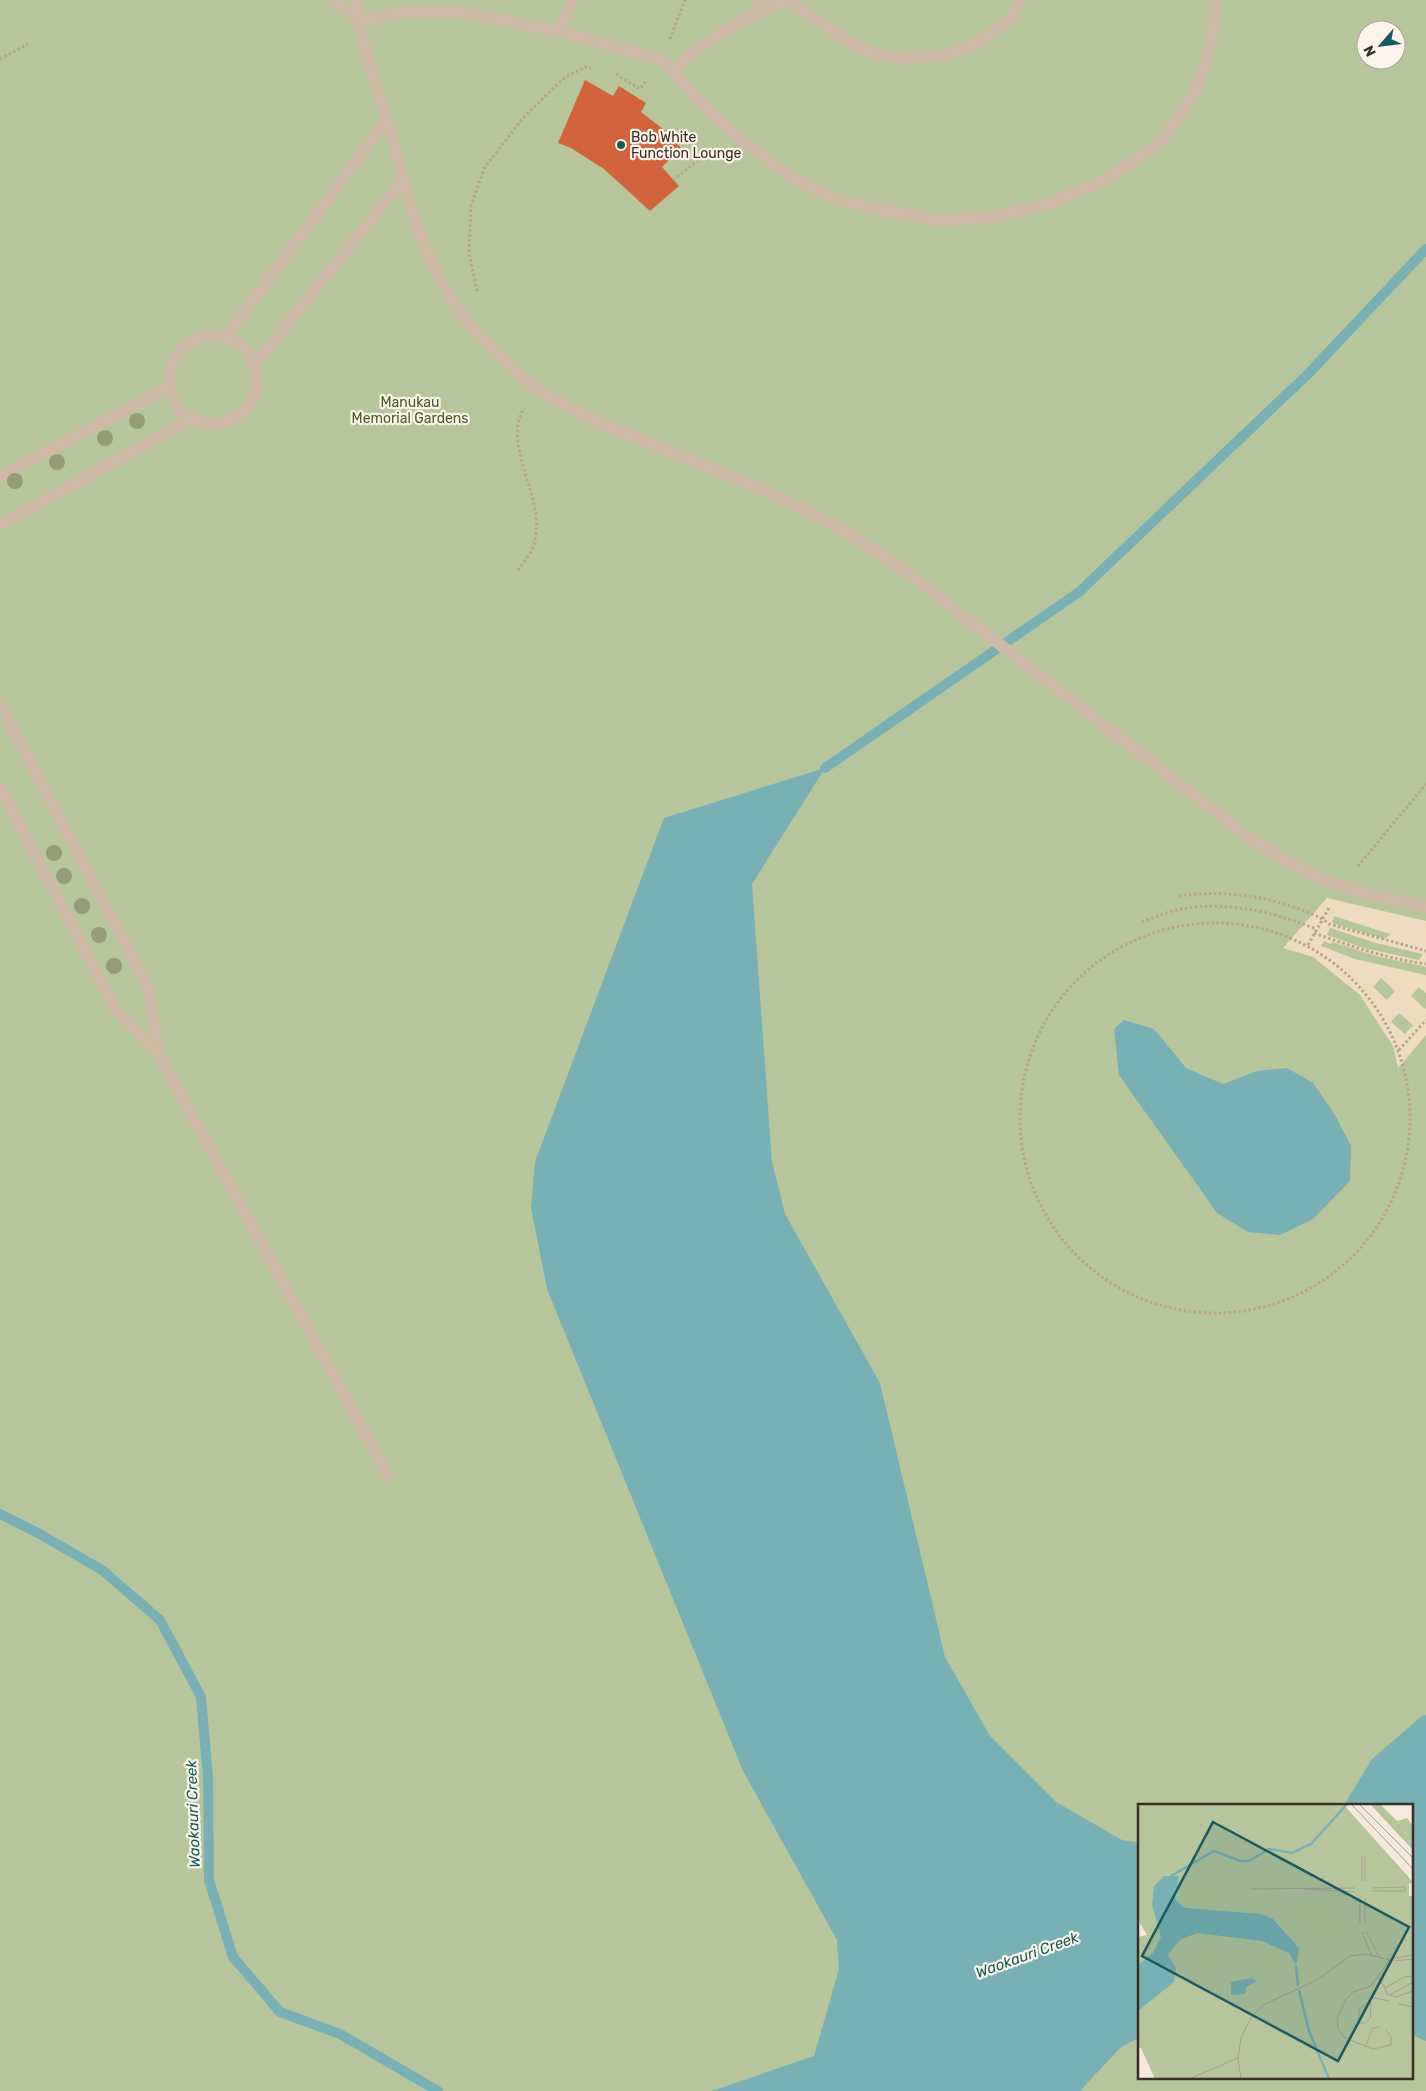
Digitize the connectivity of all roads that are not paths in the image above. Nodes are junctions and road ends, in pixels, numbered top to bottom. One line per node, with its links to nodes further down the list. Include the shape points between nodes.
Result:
1 (334, 0): 8 (lane)
2 (356, 0): 8 (lane)
3 (573, 0): 9 (lane)
4 (788, 0): 5 (lane, via 846,40 877,55 903,58 942,56 965,49 1010,20); 7 (lane)
5 (1019, 0)
6 (1215, 0): 10 (lane, via 1215,19 1204,68 1195,92 1165,136 1121,170 1082,191 1054,202 994,217 941,220 838,200 792,178 733,133)
7 (759, 6): 10 (lane, via 690,54)
8 (358, 21): 9 (lane, via 406,12 453,11); 11 (lane)
9 (558, 31): 10 (lane, via 663,60)
10 (673, 71)
11 (387, 119): 12 (lane); 13 (lane)
12 (402, 180): 14 (lane); 21 (lane, via 422,240 463,316 504,361 539,390 602,424 802,508 851,534 909,574 1252,840 1299,869 1350,889)
13 (225, 338): 14 (lane, via 247,353); 15 (lane, via 210,336 184,347 174,358 169,372)
14 (254, 365): 16 (lane, via 257,378 255,392 240,415 216,424)
15 (169, 387): 16 (lane, via 180,411); 17 (lane)
16 (191, 419): 18 (lane)
17 (0, 476)
18 (0, 525)
19 (0, 705): 22 (lane, via 150,988)
20 (0, 787): 22 (lane, via 116,1010)
21 (1426, 907)
22 (158, 1053): 23 (lane)
23 (387, 1474)

